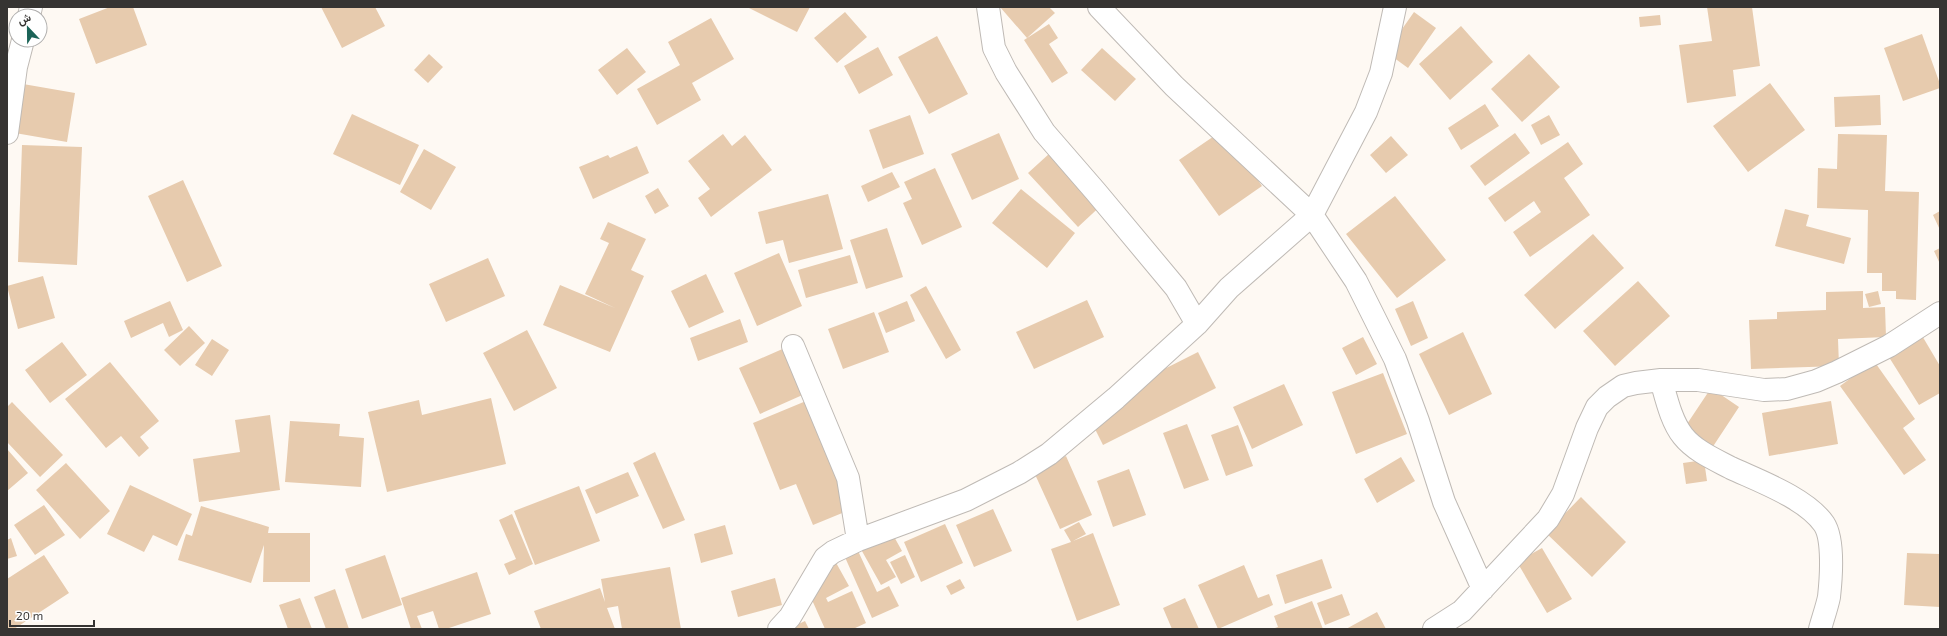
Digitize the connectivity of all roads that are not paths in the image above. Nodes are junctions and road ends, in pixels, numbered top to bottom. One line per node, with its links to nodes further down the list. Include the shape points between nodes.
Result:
1 (988, 7): 8 (street, via 994,48 1044,132 1176,288)
2 (1100, 7): 6 (street, via 1174,86)
3 (1396, 7): 6 (street, via 1381,73 1366,112)
4 (21, 48): 5 (street)
5 (7, 133)
6 (1312, 215): 8 (street, via 1229,288); 12 (street, via 1356,280 1395,359 1444,502)
7 (1940, 312): 10 (street, via 1889,346 1816,381 1787,389 1764,390 1698,380)
8 (1197, 324): 11 (street, via 1116,398 1049,454 1019,473 966,500)
9 (793, 346): 11 (street, via 848,478)
10 (1660, 380): 12 (street, via 1623,386 1597,407 1563,494 1548,519); 16 (street, via 1682,435 1695,448 1784,494 1807,508 1825,525 1830,541 1831,564 1829,597)
11 (858, 540): 14 (street, via 826,558 790,617)
12 (1483, 589): 13 (street)
13 (1466, 620): 15 (street)
14 (779, 629)
15 (1434, 629)
16 (1820, 629)

